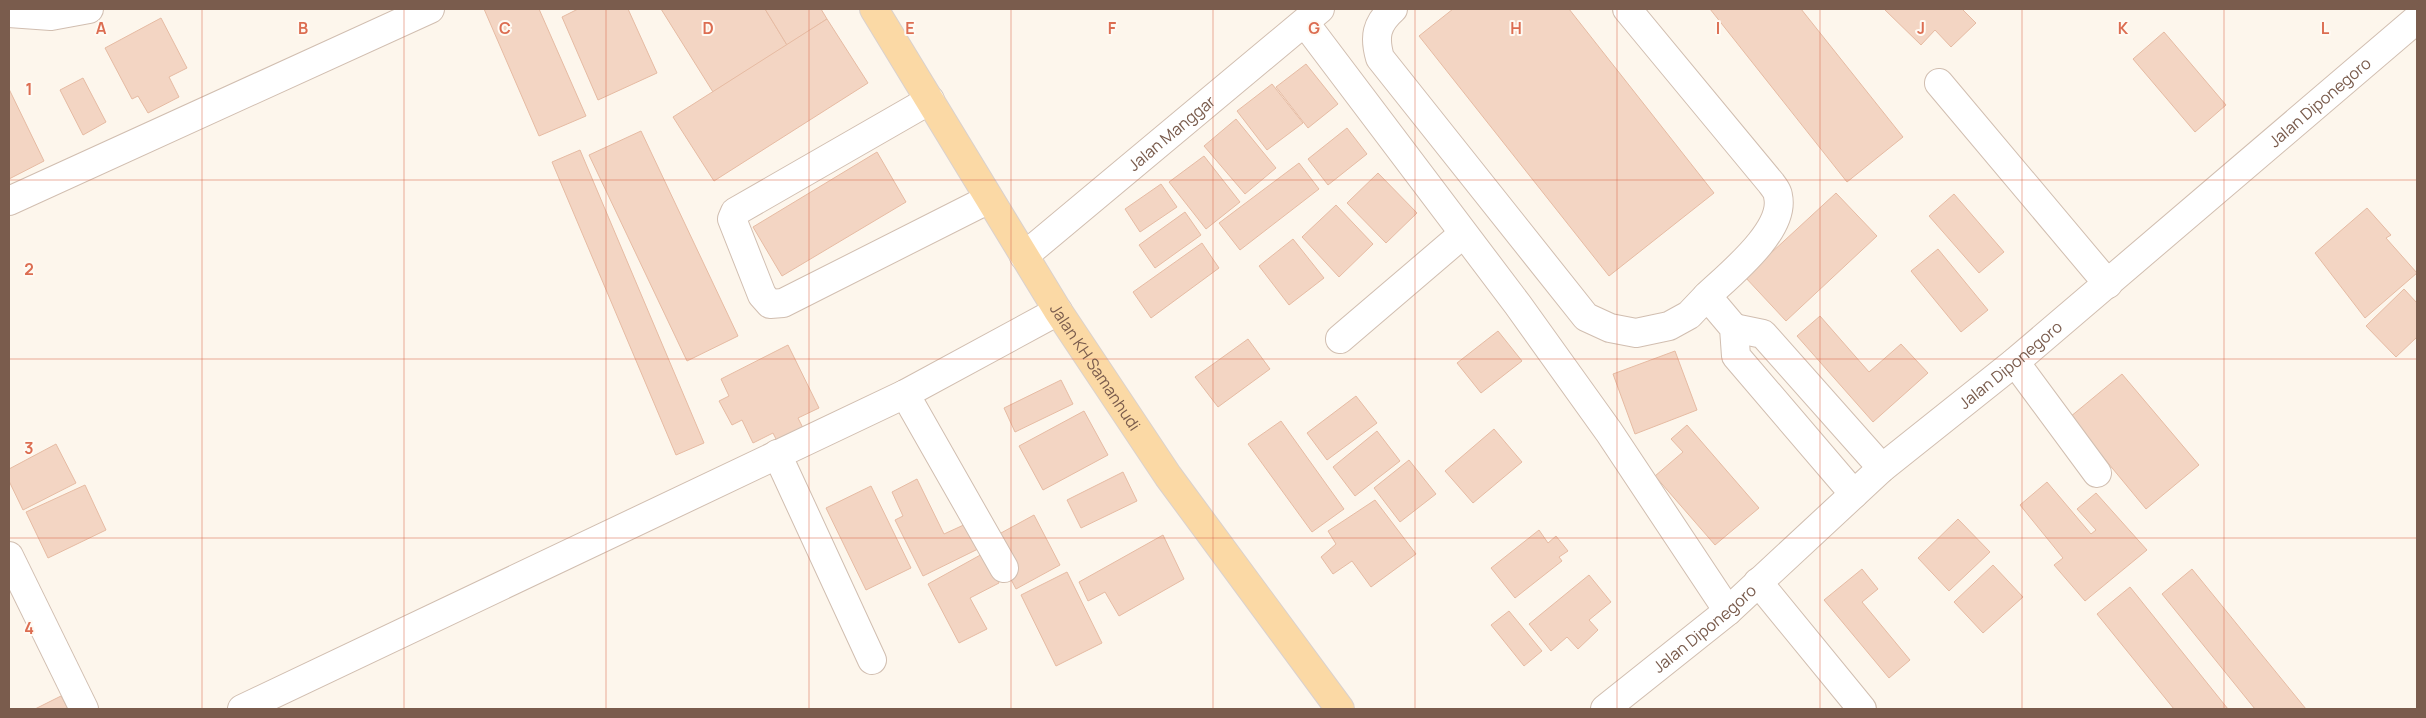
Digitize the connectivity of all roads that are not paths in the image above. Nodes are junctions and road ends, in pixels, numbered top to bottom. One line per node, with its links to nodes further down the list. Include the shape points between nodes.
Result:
1 (89, 9): 6 (street, via 50,16)
2 (430, 9): 12 (street)
3 (874, 9): 10 (main road, Jalan KH Samanhudi)
4 (1393, 9): 16 (street, via 1379,26 1376,42 1380,58 1586,317 1610,328 1636,332 1669,326 1689,315)
5 (1626, 9): 16 (street, via 1771,182 1778,195 1779,209 1772,228)
6 (9, 13)
7 (1313, 16): 13 (street); 14 (street, Jalan Manggar)
8 (2417, 18): 15 (street, Jalan Diponegoro)
9 (1939, 83): 15 (street)
10 (930, 100): 11 (main road, Jalan KH Samanhudi); 11 (street, via 735,212 732,219 762,295 770,304 783,303)
11 (989, 199): 14 (main road, Jalan KH Samanhudi)
12 (9, 201)
13 (1463, 234): 19 (street); 29 (street, via 1609,432)
14 (1024, 256): 17 (main road, Jalan KH Samanhudi)
15 (2108, 284): 20 (street, Jalan Diponegoro)
16 (1707, 296): 18 (street)
17 (1058, 311): 21 (street); 33 (main road, Jalan KH Samanhudi, via 1168,476)
18 (1734, 328): 23 (street, via 1763,334); 25 (street, via 1736,356)
19 (1340, 339)
20 (2015, 362): 23 (street, Jalan Diponegoro); 24 (street)
21 (904, 394): 22 (street); 27 (street)
22 (777, 454): 30 (street); 32 (street)
23 (1882, 468): 25 (street, Jalan Diponegoro)
24 (2097, 473)
25 (1854, 494): 28 (street, Jalan Diponegoro)
26 (9, 556): 31 (street)
27 (1004, 568)
28 (1758, 582): 29 (street, Jalan Diponegoro); 35 (street)
29 (1728, 611): 34 (street, Jalan Diponegoro)
30 (872, 660)
31 (84, 709)
32 (242, 709)
33 (1340, 709)
34 (1605, 709)
35 (1862, 709)

